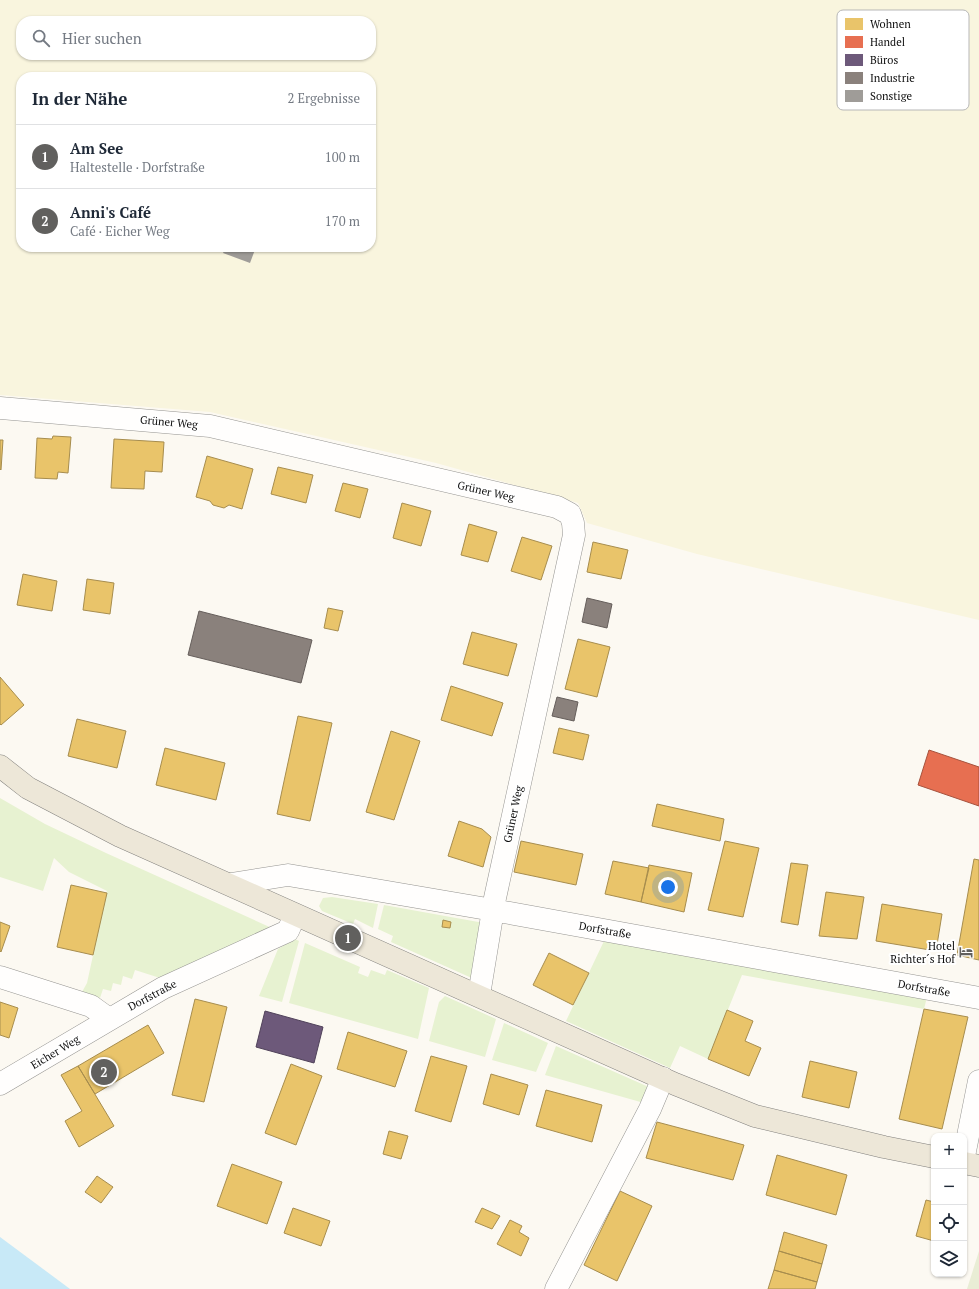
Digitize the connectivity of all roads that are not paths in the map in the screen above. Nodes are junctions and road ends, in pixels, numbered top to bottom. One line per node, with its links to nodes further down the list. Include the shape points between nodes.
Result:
1 (0, 408): 4 (street, Grüner Weg, via 210,426 557,507 570,514 574,535)
2 (0, 766): 3 (main road, via 28,788 113,833)
3 (231, 884): 4 (street, Dorfstraße, via 288,875); 5 (main road)
4 (493, 910): 7 (street); 8 (street, Dorfstraße)
5 (295, 915): 7 (main road); 9 (street, Dorfstraße, via 288,931 163,988)
6 (0, 977): 9 (street, via 91,1006)
7 (479, 995): 10 (main road)
8 (979, 998)
9 (109, 1019): 12 (street, Eicher Weg)
10 (663, 1078): 14 (main road, via 755,1116); 17 (street, via 650,1109)
11 (979, 1081): 13 (street)
12 (0, 1084)
13 (967, 1141)
14 (931, 1156)
15 (967, 1164): 16 (main road)
16 (979, 1166)
17 (556, 1289)

